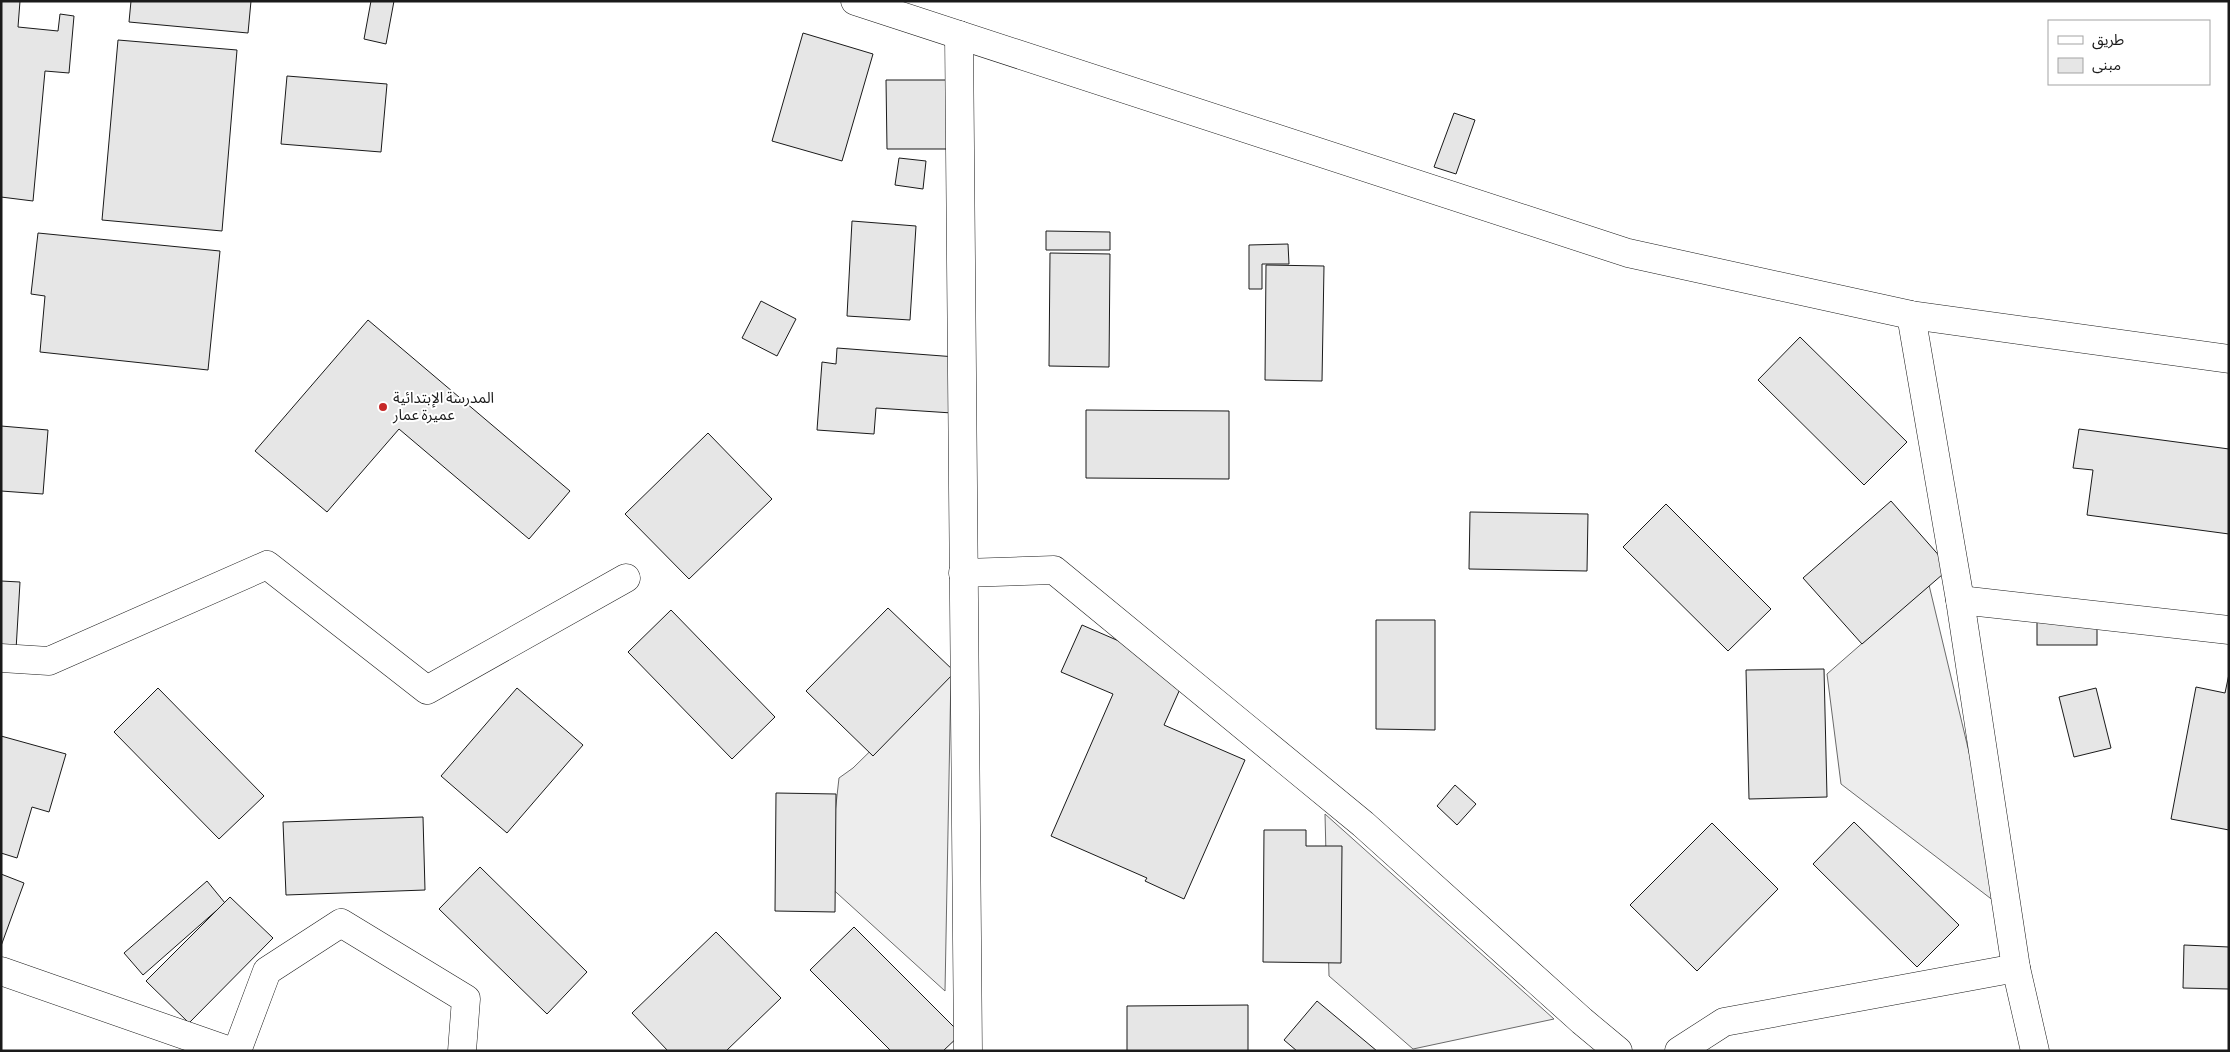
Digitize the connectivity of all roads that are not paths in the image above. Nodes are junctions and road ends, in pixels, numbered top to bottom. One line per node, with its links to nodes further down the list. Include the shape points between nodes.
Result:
1 (855, 1): 2 (street)
2 (959, 35): 3 (street, via 1628,253); 5 (street)
3 (1911, 315): 4 (street); 7 (street)
4 (2229, 359)
5 (963, 573): 15 (street); 16 (street, via 1054,570 1363,824)
6 (626, 578): 9 (street, via 426,690 267,565 49,661)
7 (1960, 600): 8 (street); 10 (street)
8 (2229, 630)
9 (1, 658)
10 (2016, 968): 17 (street, via 1724,1022); 18 (street)
11 (1, 971): 12 (street)
12 (230, 1051)
13 (237, 1051): 14 (street, via 267,971 341,923 466,999)
14 (462, 1051)
15 (968, 1051)
16 (1618, 1051)
17 (1680, 1051)
18 (2035, 1051)

